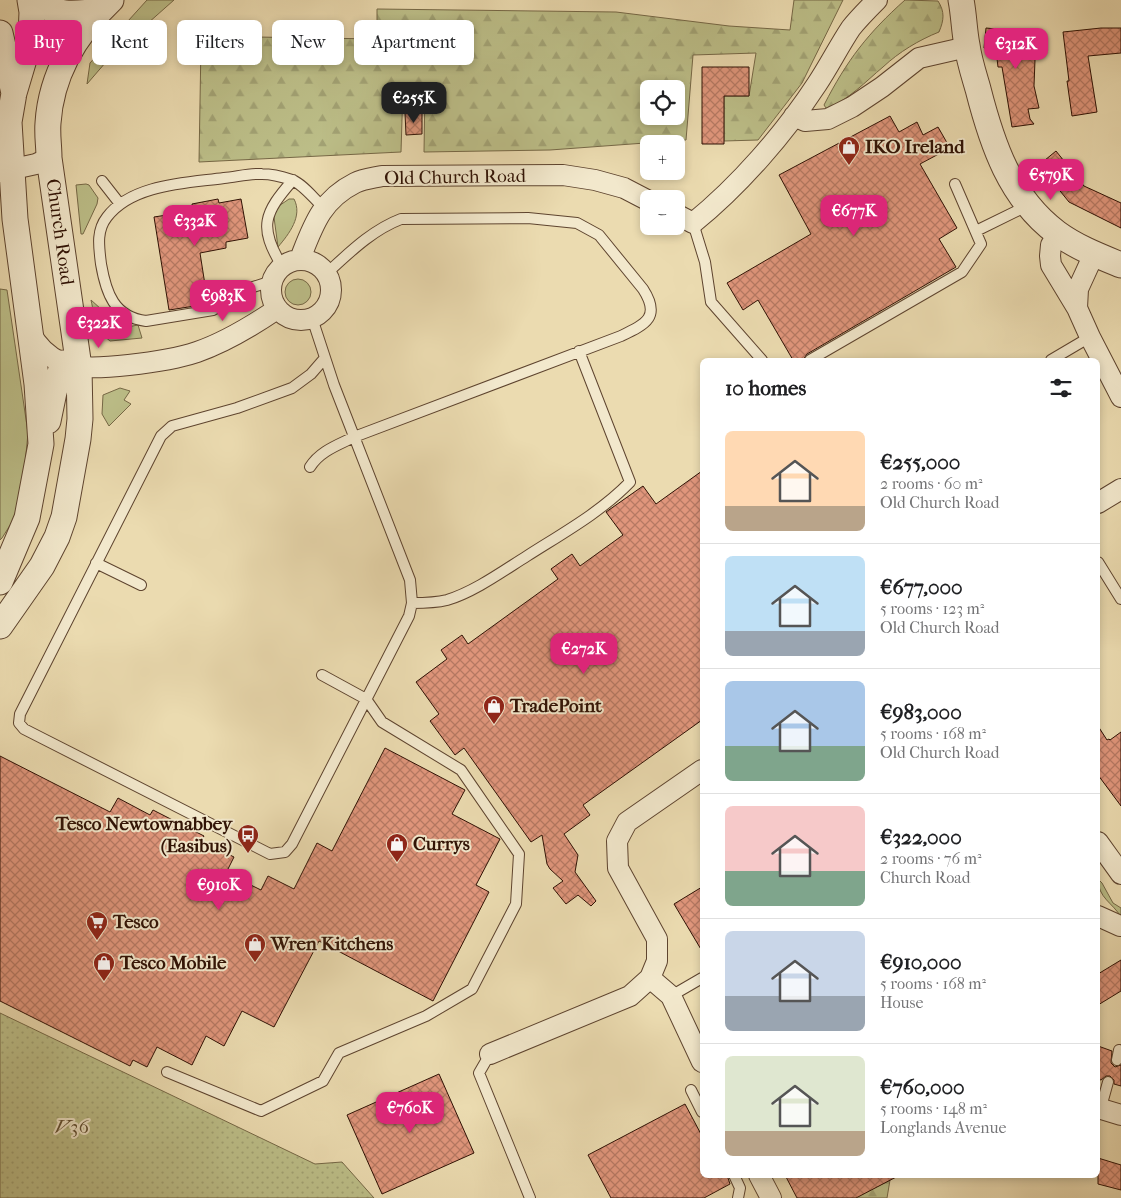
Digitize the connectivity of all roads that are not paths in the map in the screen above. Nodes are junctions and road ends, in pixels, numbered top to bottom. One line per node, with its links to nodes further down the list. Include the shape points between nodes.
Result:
1 (30, 0): 11 (street, via 31,36)
2 (36, 0): 7 (street, via 47,9 61,13 76,14)
3 (858, 0): 8 (street)
4 (877, 0): 8 (street)
5 (950, 0): 10 (street)
6 (961, 0): 10 (street)
7 (105, 6): 13 (street, Church Road, via 81,33 61,67 52,94 48,124)
8 (852, 28): 12 (street)
9 (0, 33): 11 (street)
10 (966, 36): 12 (street, via 919,58 882,87 828,118 805,121); 19 (street, via 988,129 1003,167)
11 (14, 94): 14 (street)
12 (794, 116): 22 (street, via 719,201)
13 (49, 158): 14 (street); 40 (street, Church Road)
14 (6, 171): 33 (street)
15 (102, 180): 20 (lane)
16 (293, 180): 20 (lane, via 261,174 176,184 153,189); 21 (lane); 28 (lane, via 266,220 268,237)
17 (955, 184): 24 (lane)
18 (640, 196): 21 (street, Old Church Road, via 595,180 563,175 382,176 356,182)
19 (1024, 199): 24 (lane); 25 (street)
20 (120, 204): 28 (lane, via 107,216 100,231 99,247 105,286 113,302 137,320 213,310)
21 (324, 207): 28 (street, Old Church Road)
22 (685, 218)
23 (685, 220): 36 (lane, via 705,262 711,302)
24 (976, 231): 37 (lane, via 981,244 962,272)
25 (1058, 234): 26 (street); 30 (street, via 1051,245 1051,265)
26 (1094, 254): 27 (street); 30 (street, via 1078,289)
27 (1121, 265)
28 (285, 269): 29 (street, via 310,260); 31 (street, via 271,291)
29 (326, 273): 32 (street, via 330,281 330,299 326,307); 35 (lane, via 369,237 401,219 528,218 577,223 599,235 643,288 651,306 651,316 642,325)
30 (1077, 308): 34 (street)
31 (278, 309): 32 (street, via 293,319); 40 (street, via 232,337 179,357 133,365)
32 (312, 318): 39 (lane)
33 (30, 332): 40 (street, via 43,352); 43 (street)
34 (1090, 337): 38 (lane); 41 (street)
35 (579, 351): 42 (lane); 52 (lane, via 630,482 614,498 570,528 463,594 446,600)
36 (760, 358)
37 (813, 358)
38 (1054, 358)
39 (324, 359): 42 (lane); 47 (lane, via 310,374 284,392 172,426 161,436)
40 (71, 365): 43 (street, via 54,392); 53 (street, Church Road, via 80,418 64,517 42,566)
41 (1121, 397)
42 (354, 437): 44 (lane, via 326,451); 52 (lane, via 410,580)
43 (40, 444): 49 (street, via 27,518)
44 (310, 467)
45 (1121, 489): 46 (street)
46 (1100, 502)
47 (96, 562): 50 (lane); 55 (lane, via 20,714 20,723 24,729 197,818 270,854 285,852)
48 (1100, 565): 51 (lane)
49 (0, 582)
50 (140, 585)
51 (1121, 599)
52 (412, 602): 55 (lane, via 410,616)
53 (0, 626)
54 (322, 675): 55 (lane)
55 (366, 699): 66 (lane, via 382,722 461,770 519,854 516,904 472,989 426,1016 339,1053 323,1081 261,1111)
56 (700, 771): 61 (street, via 627,822 617,841 618,868 657,939 657,960)
57 (1100, 845): 58 (street)
58 (1120, 872)
59 (1100, 917): 60 (street)
60 (1120, 926)
61 (650, 978): 63 (street); 64 (street, via 630,996)
62 (700, 979): 63 (lane)
63 (671, 996): 65 (street)
64 (490, 1054): 74 (lane, via 479,1073)
65 (700, 1058)
66 (167, 1072)
67 (1108, 1082): 69 (lane)
68 (691, 1090): 70 (lane)
69 (1100, 1104): 71 (street)
70 (700, 1108)
71 (1121, 1115)
72 (735, 1178): 75 (lane, via 740,1188)
73 (761, 1178): 76 (street)
74 (530, 1198)
75 (738, 1198)
76 (771, 1198)

